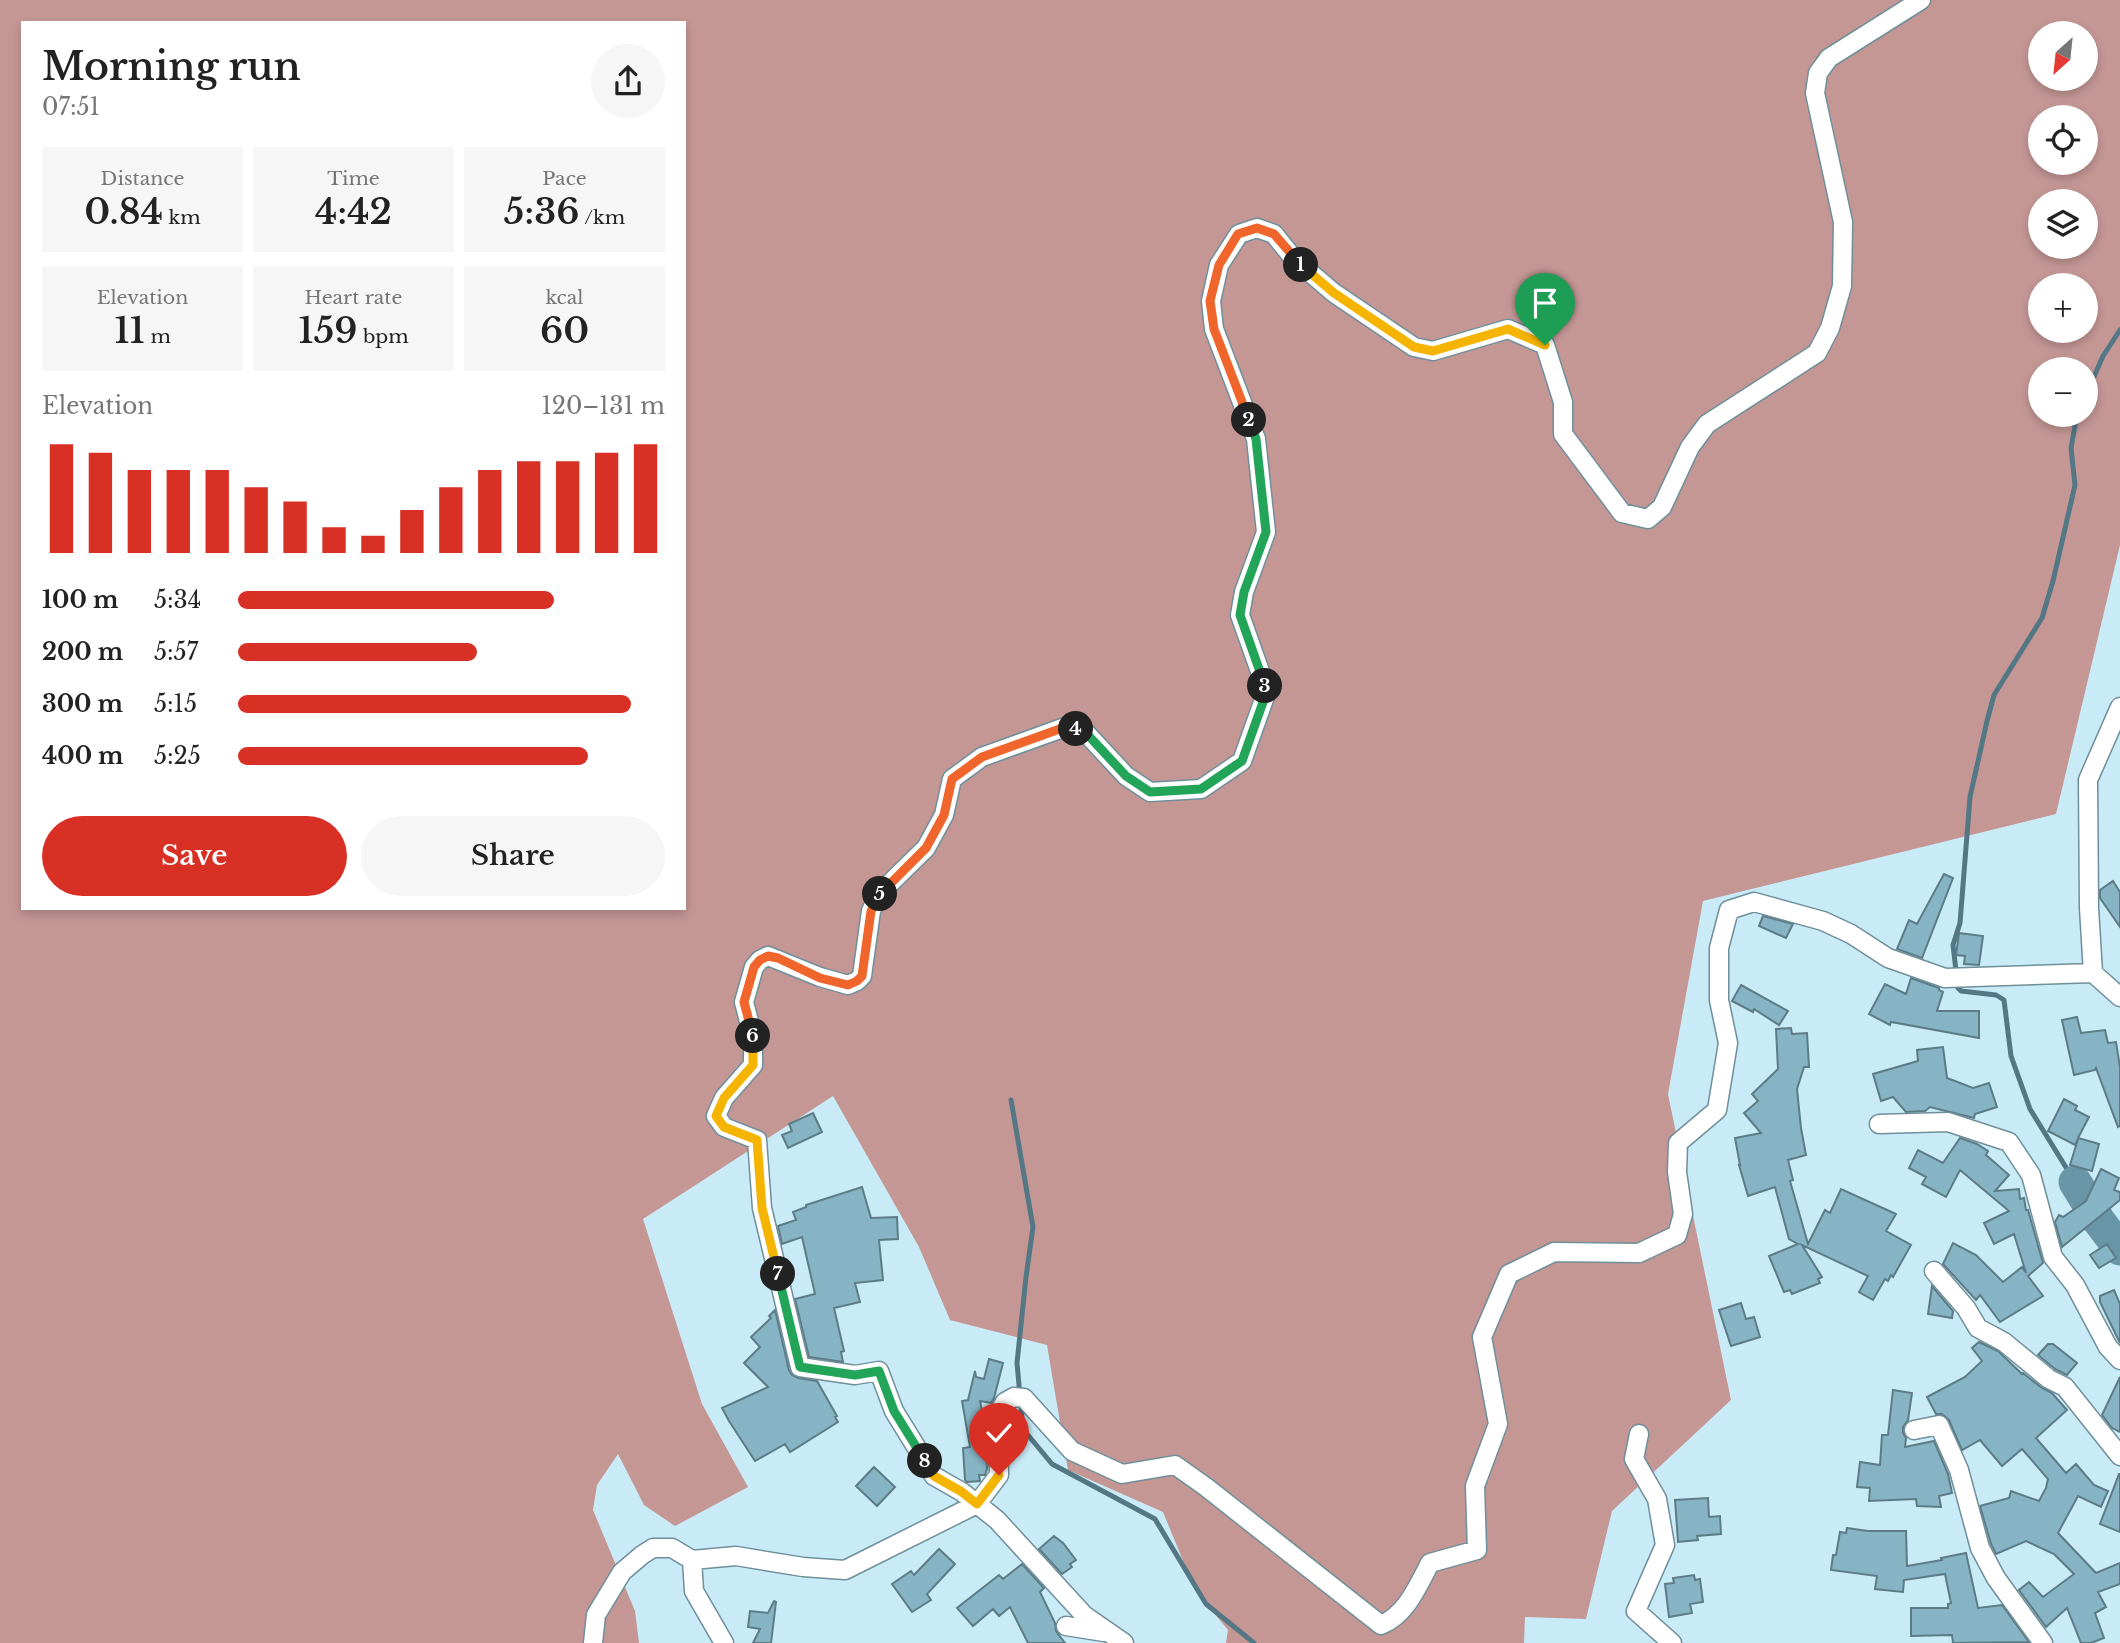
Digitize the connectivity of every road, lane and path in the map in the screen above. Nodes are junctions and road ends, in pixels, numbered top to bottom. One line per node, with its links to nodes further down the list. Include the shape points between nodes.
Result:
1 (1921, 0): 11 (street, via 1829,58 1818,73 1815,93 1843,222 1842,286 1817,353 1707,424 1690,447 1662,507 1648,519 1622,513 1563,434 1563,402 1545,345 1508,329 1433,351 1414,347 1334,293 1294,259 1274,234 1257,228 1238,234 1219,265 1210,301 1214,329 1256,439 1266,532 1240,615 1267,691 1242,761 1201,789 1150,792 1126,776 1087,734 1068,726 982,757 952,779 944,815 926,848 878,895 871,911 862,976 857,981 848,985 820,978 768,956 754,967 744,1002 753,1037 753,1065 724,1098 716,1116 724,1127 757,1140 762,1208 800,1367 855,1375 879,1371 894,1411 934,1476)
2 (2120, 707): 3 (street, via 2088,780)
3 (2093, 973): 4 (street); 11 (street, via 1945,978 1888,958 1823,921 1754,902 1729,910 1719,948 1719,1000 1728,1043 1717,1110 1678,1143 1683,1214 1676,1235 1639,1253 1553,1252 1509,1274 1482,1337 1498,1424 1475,1486 1477,1550 1430,1563 1393,1620 1381,1625 1175,1465 1122,1474 1072,1451 1024,1398 1005,1402 998,1413 999,1475)
4 (2120, 997)
5 (1879, 1124): 7 (street, via 1948,1122 2009,1142 2031,1175 2053,1257)
6 (1934, 1271): 10 (street, via 1978,1328 2065,1387)
7 (2120, 1360)
8 (1914, 1430): 18 (street, via 1939,1425 1959,1470 1980,1548)
9 (1639, 1434): 17 (street, via 1634,1459 1657,1499 1665,1545 1636,1611)
10 (2120, 1456)
11 (977, 1504): 12 (street, via 845,1570 736,1556); 14 (street, via 1084,1616)
12 (692, 1560): 15 (street, via 673,1548 653,1548 642,1555 622,1572 596,1615); 16 (street, via 694,1591)
13 (1066, 1626): 14 (street)
14 (1117, 1638)
15 (593, 1643)
16 (724, 1643)
17 (1672, 1643)
18 (2043, 1643)

